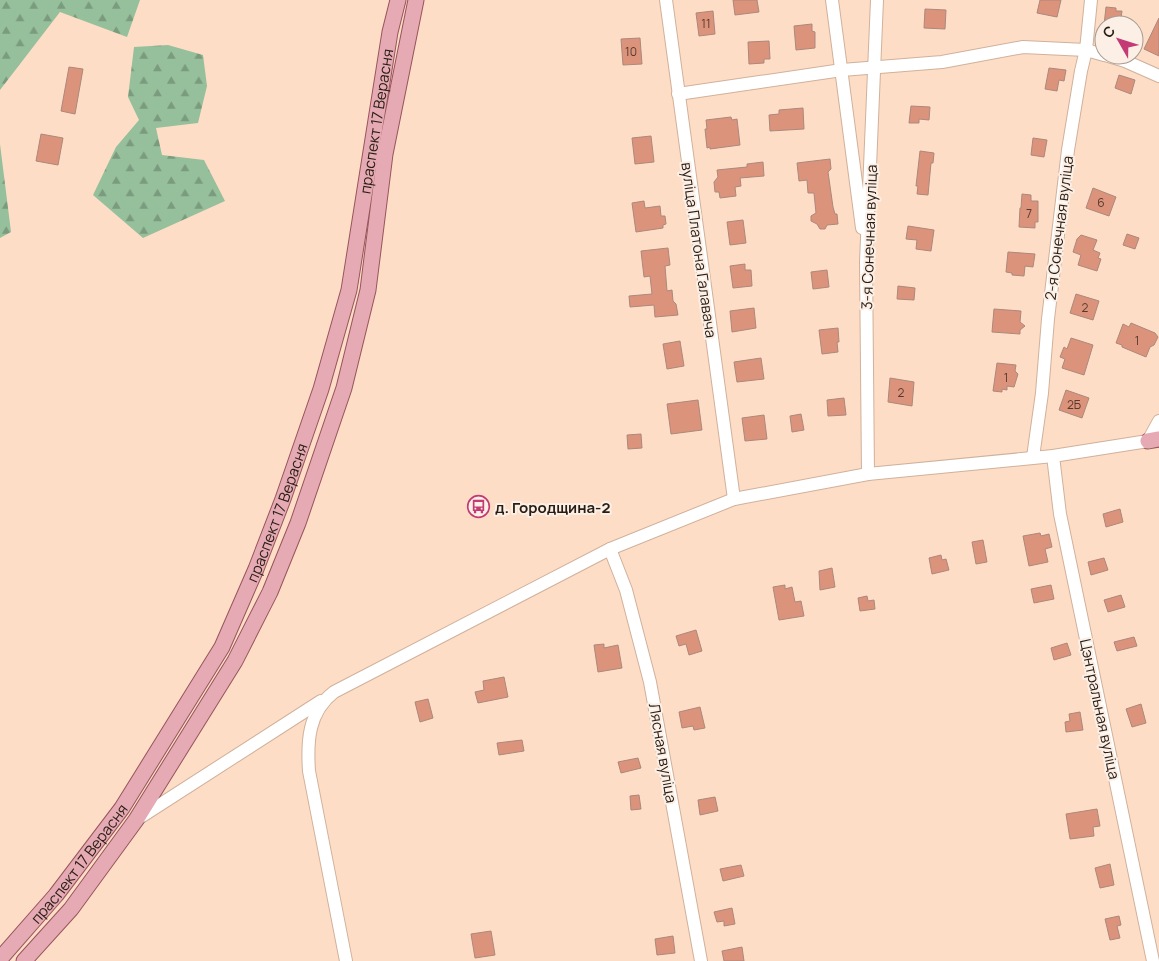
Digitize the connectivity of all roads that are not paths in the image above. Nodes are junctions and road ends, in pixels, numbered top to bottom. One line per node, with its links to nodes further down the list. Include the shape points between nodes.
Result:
1 (398, 0): 24 (main road, праспект 17 Верасня, via 390,32 349,290 321,389 256,568 222,648 122,808 56,895)
2 (416, 0): 23 (main road, праспект 17 Верасня, via 385,154 368,290 344,388 298,523 270,592 235,661)
3 (666, 0): 13 (street, вуліца Платона Галавача)
4 (832, 0): 11 (street)
5 (877, 0): 10 (street, 3-я Сонечная вуліца)
6 (1091, 0): 7 (street, 2-я Сонечная вуліца)
7 (1086, 50): 8 (street); 10 (street, via 1023,47 947,62); 18 (street, 2-я Сонечная вуліца, via 1068,150)
8 (1094, 52)
9 (1134, 65): 12 (street)
10 (875, 68): 11 (street); 14 (street, 3-я Сонечная вуліца)
11 (842, 70): 13 (street); 14 (street)
12 (1159, 76)
13 (678, 94): 20 (street, вуліца Платона Галавача)
14 (866, 262): 19 (street, 3-я Сонечная вуліца)
15 (1159, 420): 16 (street)
16 (1154, 440): 17 (street)
17 (1053, 456): 18 (street); 28 (street, Цэнтральная вуліца, via 1060,514)
18 (1033, 457): 19 (street)
19 (868, 474): 20 (street)
20 (734, 499): 21 (street)
21 (610, 549): 22 (street); 27 (street, Лясная вуліца, via 626,590 650,682)
22 (327, 697): 23 (street); 26 (street, via 310,728 309,772)
23 (136, 820): 25 (main road, праспект 17 Верасня, via 71,909)
24 (0, 959)
25 (24, 961)
26 (346, 961)
27 (701, 961)
28 (1153, 961)

